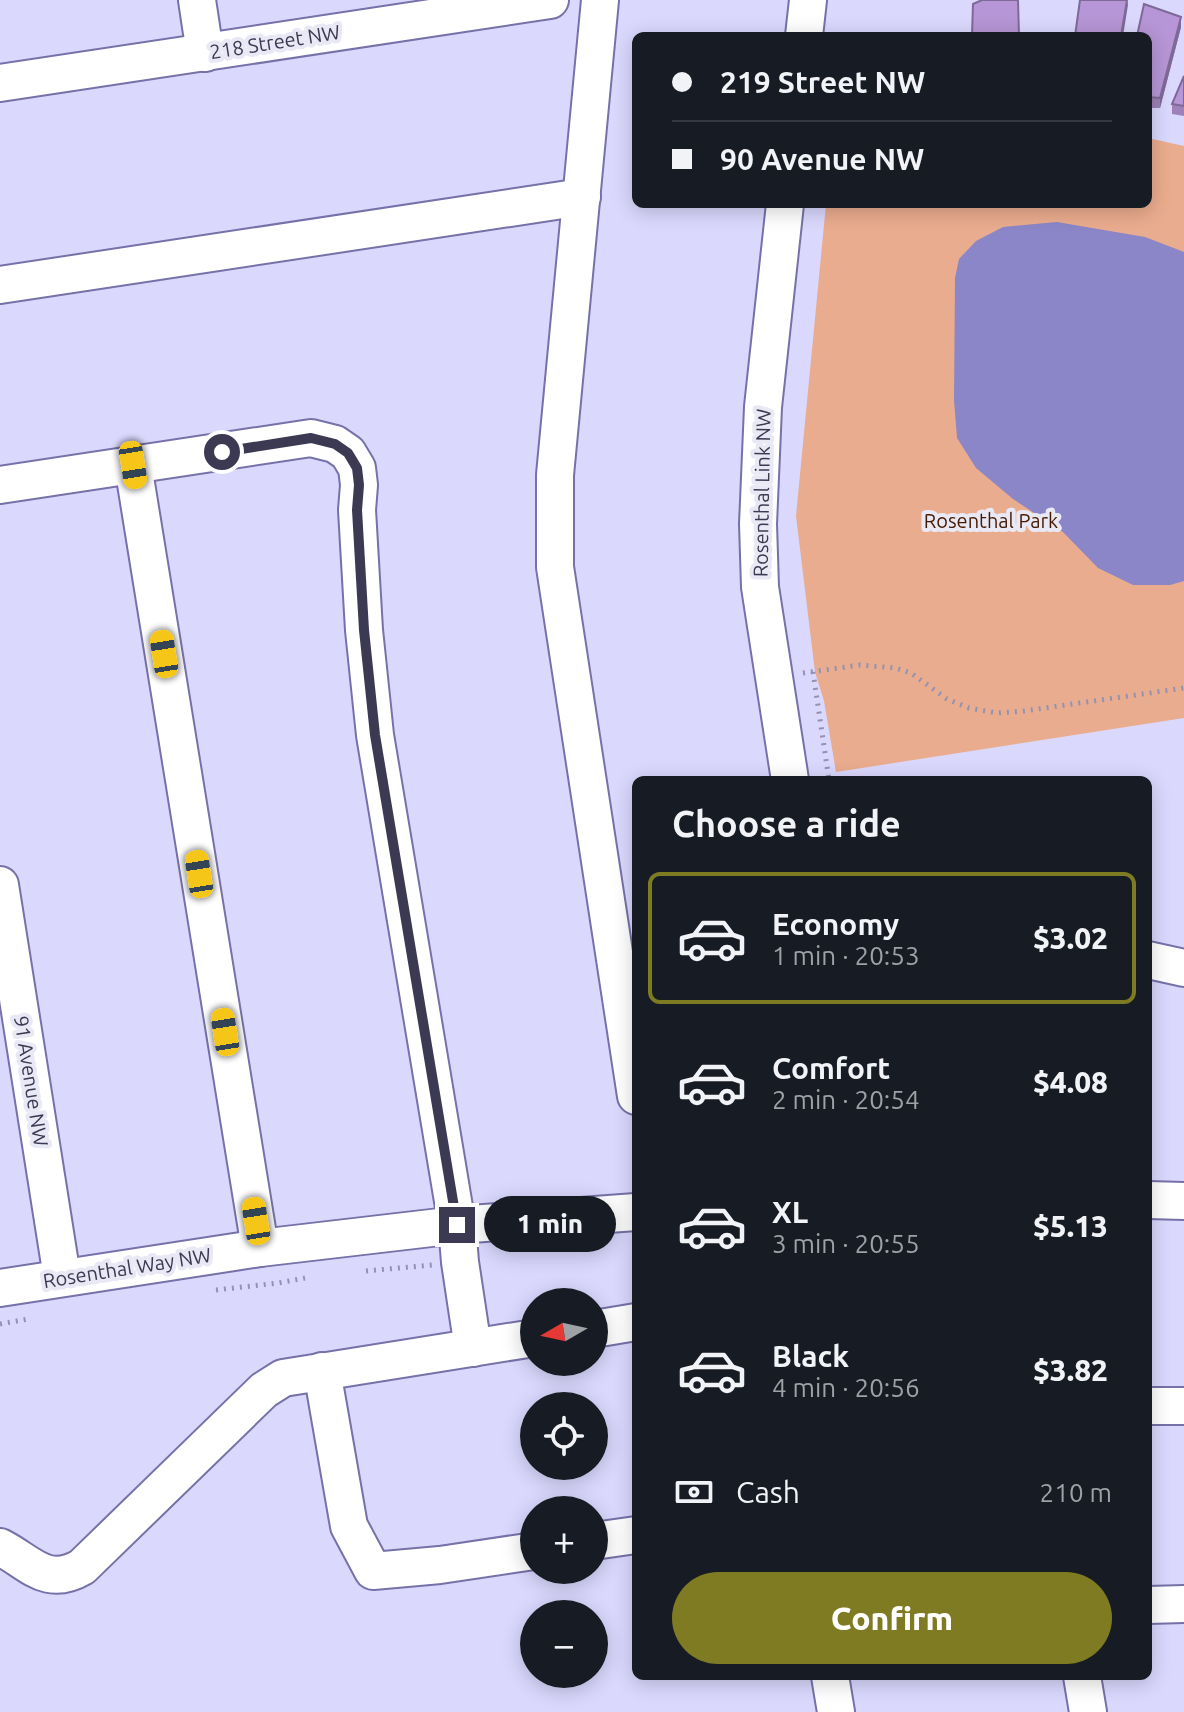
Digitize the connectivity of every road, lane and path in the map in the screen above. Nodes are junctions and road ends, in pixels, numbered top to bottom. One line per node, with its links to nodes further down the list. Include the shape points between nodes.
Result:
1 (197, 0): 6 (street)
2 (550, 0): 6 (street, 218 Street NW)
3 (600, 0): 8 (street)
4 (808, 0): 5 (street)
5 (804, 32)
6 (205, 53): 7 (street, 218 Street NW)
7 (0, 83)
8 (582, 197): 10 (street); 21 (street, via 555,475 555,567)
9 (785, 208): 14 (street, Rosenthal Link NW, via 759,484 760,587)
10 (0, 285)
11 (133, 465): 12 (street); 25 (street, via 311,438 335,444 357,468 375,735); 26 (street)
12 (0, 485)
13 (813, 672): 14 (path); 15 (path, via 860,665 895,668 947,699 997,713); 17 (path)
14 (774, 678): 16 (street, Rosenthal Link NW)
15 (1184, 688)
16 (789, 776)
17 (828, 776)
18 (0, 885): 30 (street, 91 Avenue NW)
19 (1152, 961): 20 (street)
20 (1184, 968)
21 (632, 1070)
22 (1152, 1200): 23 (street)
23 (1184, 1201)
24 (632, 1212): 25 (street, Rosenthal Way NW)
25 (457, 1225): 26 (street, Rosenthal Way NW); 27 (street)
26 (260, 1248): 30 (street, Rosenthal Way NW)
27 (460, 1262): 28 (path); 38 (street)
28 (358, 1271)
29 (316, 1275): 32 (path)
30 (62, 1277): 31 (street, Rosenthal Way NW)
31 (0, 1288)
32 (215, 1290)
33 (37, 1317): 35 (path)
34 (632, 1323): 36 (street)
35 (0, 1324)
36 (608, 1327)
37 (520, 1340): 38 (street)
38 (473, 1348): 39 (street)
39 (322, 1371): 44 (street, via 283,1378 264,1390 75,1571 45,1574); 45 (street, via 349,1526 373,1571)
40 (1152, 1406): 41 (street)
41 (1184, 1406)
42 (632, 1536): 43 (street)
43 (608, 1539)
44 (0, 1547)
45 (520, 1553)
46 (1184, 1604): 47 (street)
47 (1152, 1605)
48 (831, 1680): 50 (street)
49 (1083, 1680): 51 (street)
50 (836, 1712)
51 (1088, 1712)

